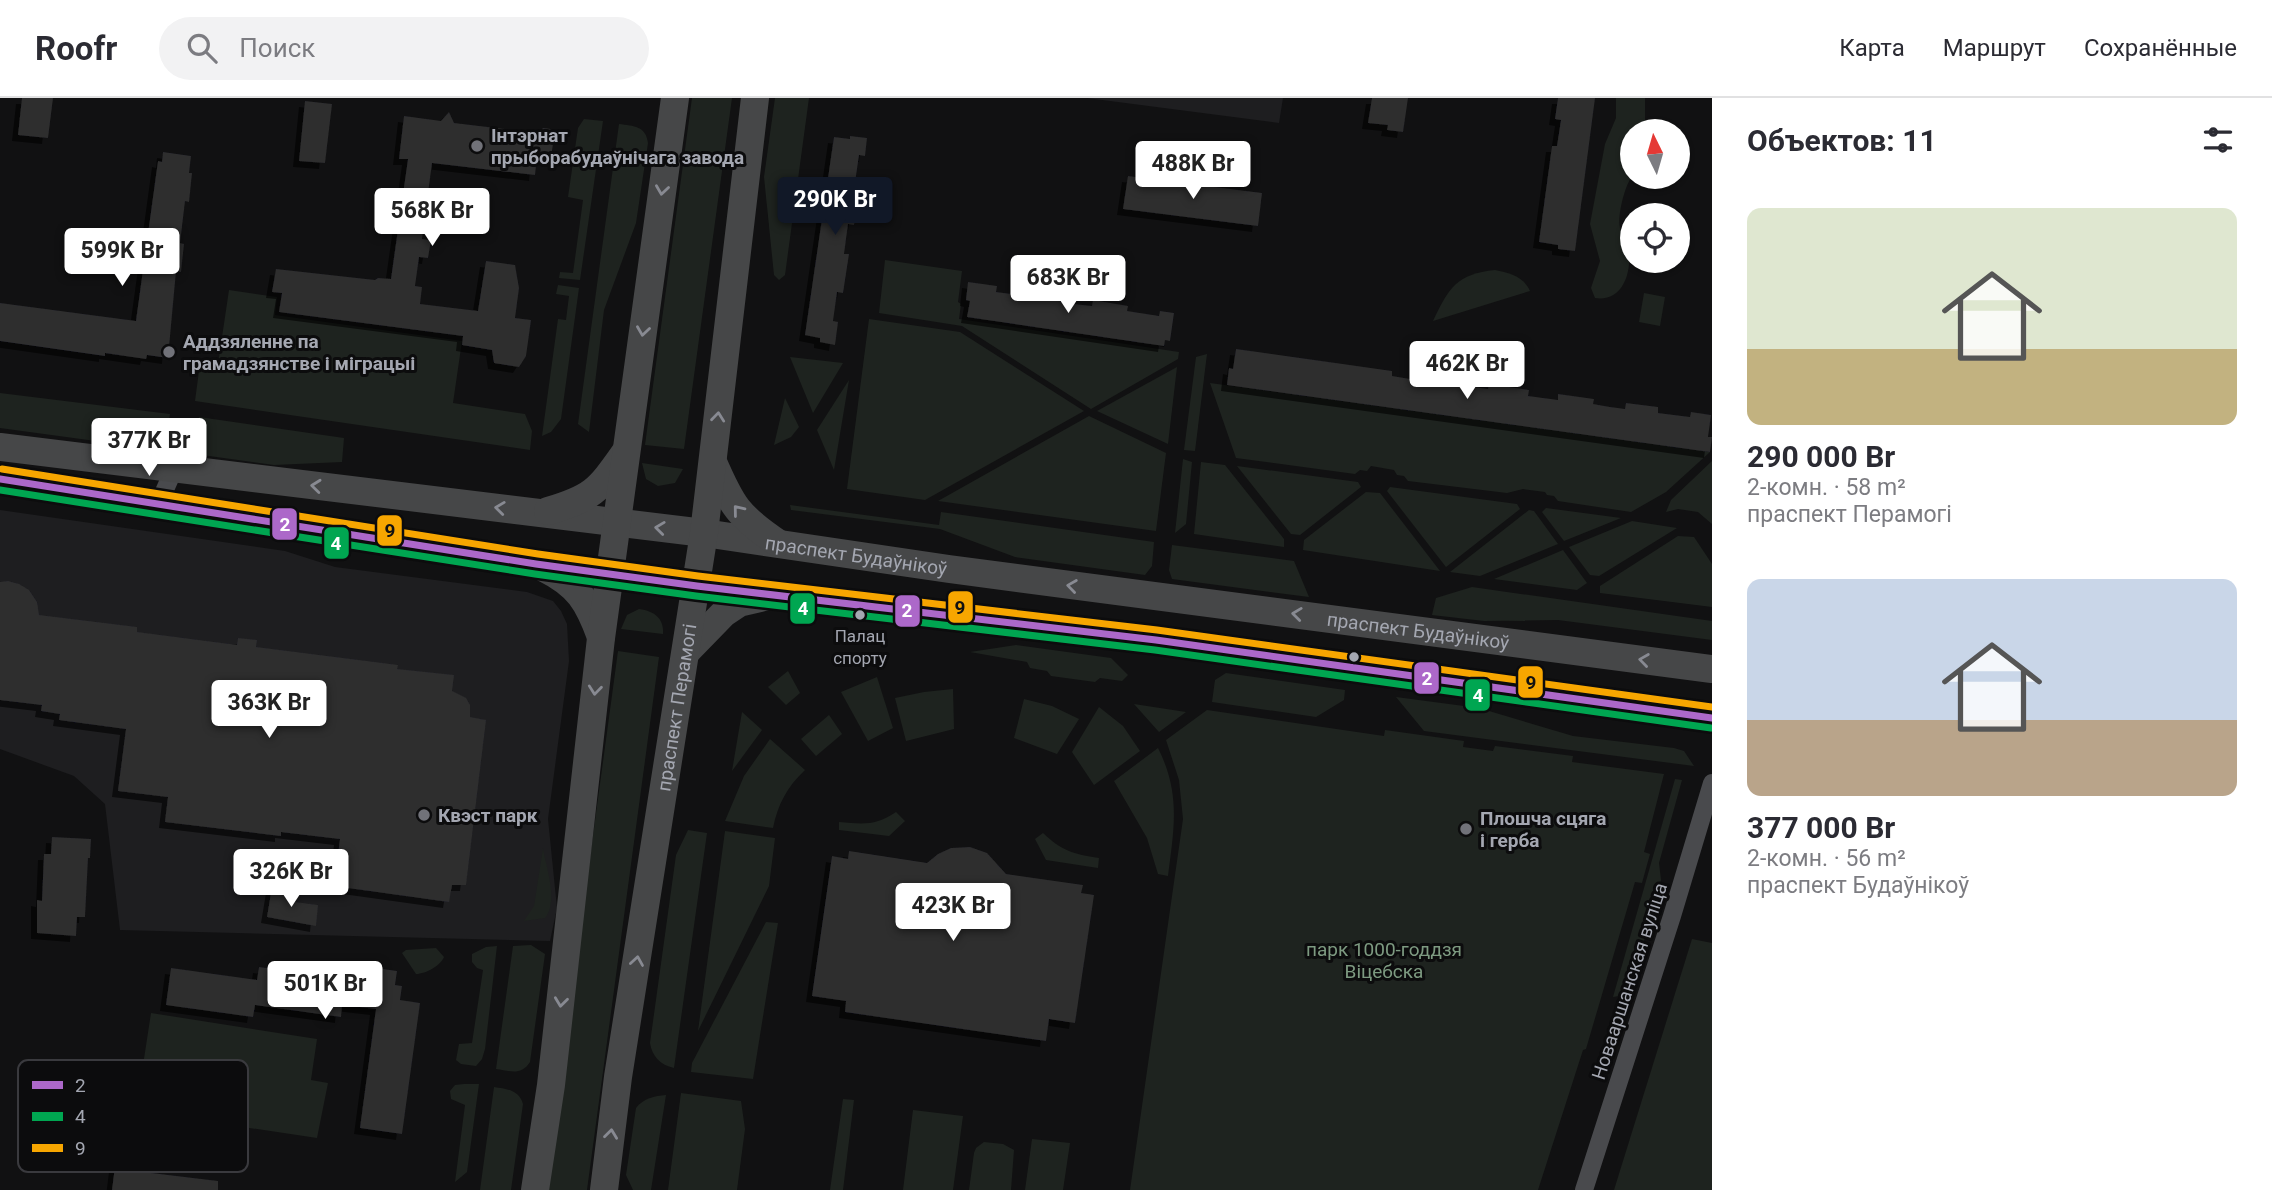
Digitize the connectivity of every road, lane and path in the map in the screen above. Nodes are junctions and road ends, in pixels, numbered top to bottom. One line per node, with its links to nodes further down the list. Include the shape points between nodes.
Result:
1 (675, 98): 4 (main road, one-way to 4)
2 (755, 98): 5 (main road, праспект Перамогі, one-way to 2)
3 (0, 447): 6 (main road, праспект Будаўнікоў)
4 (626, 452): 9 (main road, via 594,493); 10 (main road)
5 (713, 462): 11 (main road, праспект Перамогі); 12 (main road, one-way to 5, via 737,511)
6 (174, 470): 8 (street); 9 (main road, праспект Будаўнікоў, one-way to 6)
7 (0, 479): 8 (main road)
8 (159, 503): 13 (main road)
9 (542, 513): 10 (main road, праспект Будаўнікоў)
10 (616, 522): 11 (main road, праспект Будаўнікоў, one-way to 10); 14 (main road)
11 (704, 533): 12 (main road, праспект Будаўнікоў); 15 (main road, праспект Перамогі)
12 (780, 545): 19 (main road, праспект Будаўнікоў, one-way to 12)
13 (536, 564): 14 (main road); 17 (main road, via 565,579 582,595)
14 (609, 574): 15 (main road); 17 (main road)
15 (696, 586): 16 (main road); 18 (main road, праспект Перамогі)
16 (775, 595): 18 (main road, via 739,603); 20 (main road, via 1156,640)
17 (601, 638): 22 (main road, one-way to 22)
18 (688, 650): 23 (main road, праспект Перамогі, one-way to 18, via 618,1077)
19 (1712, 669)
20 (1712, 718)
21 (1712, 783): 24 (street, Новааршанская вуліца)
22 (535, 1190)
23 (604, 1190)
24 (1584, 1190)

